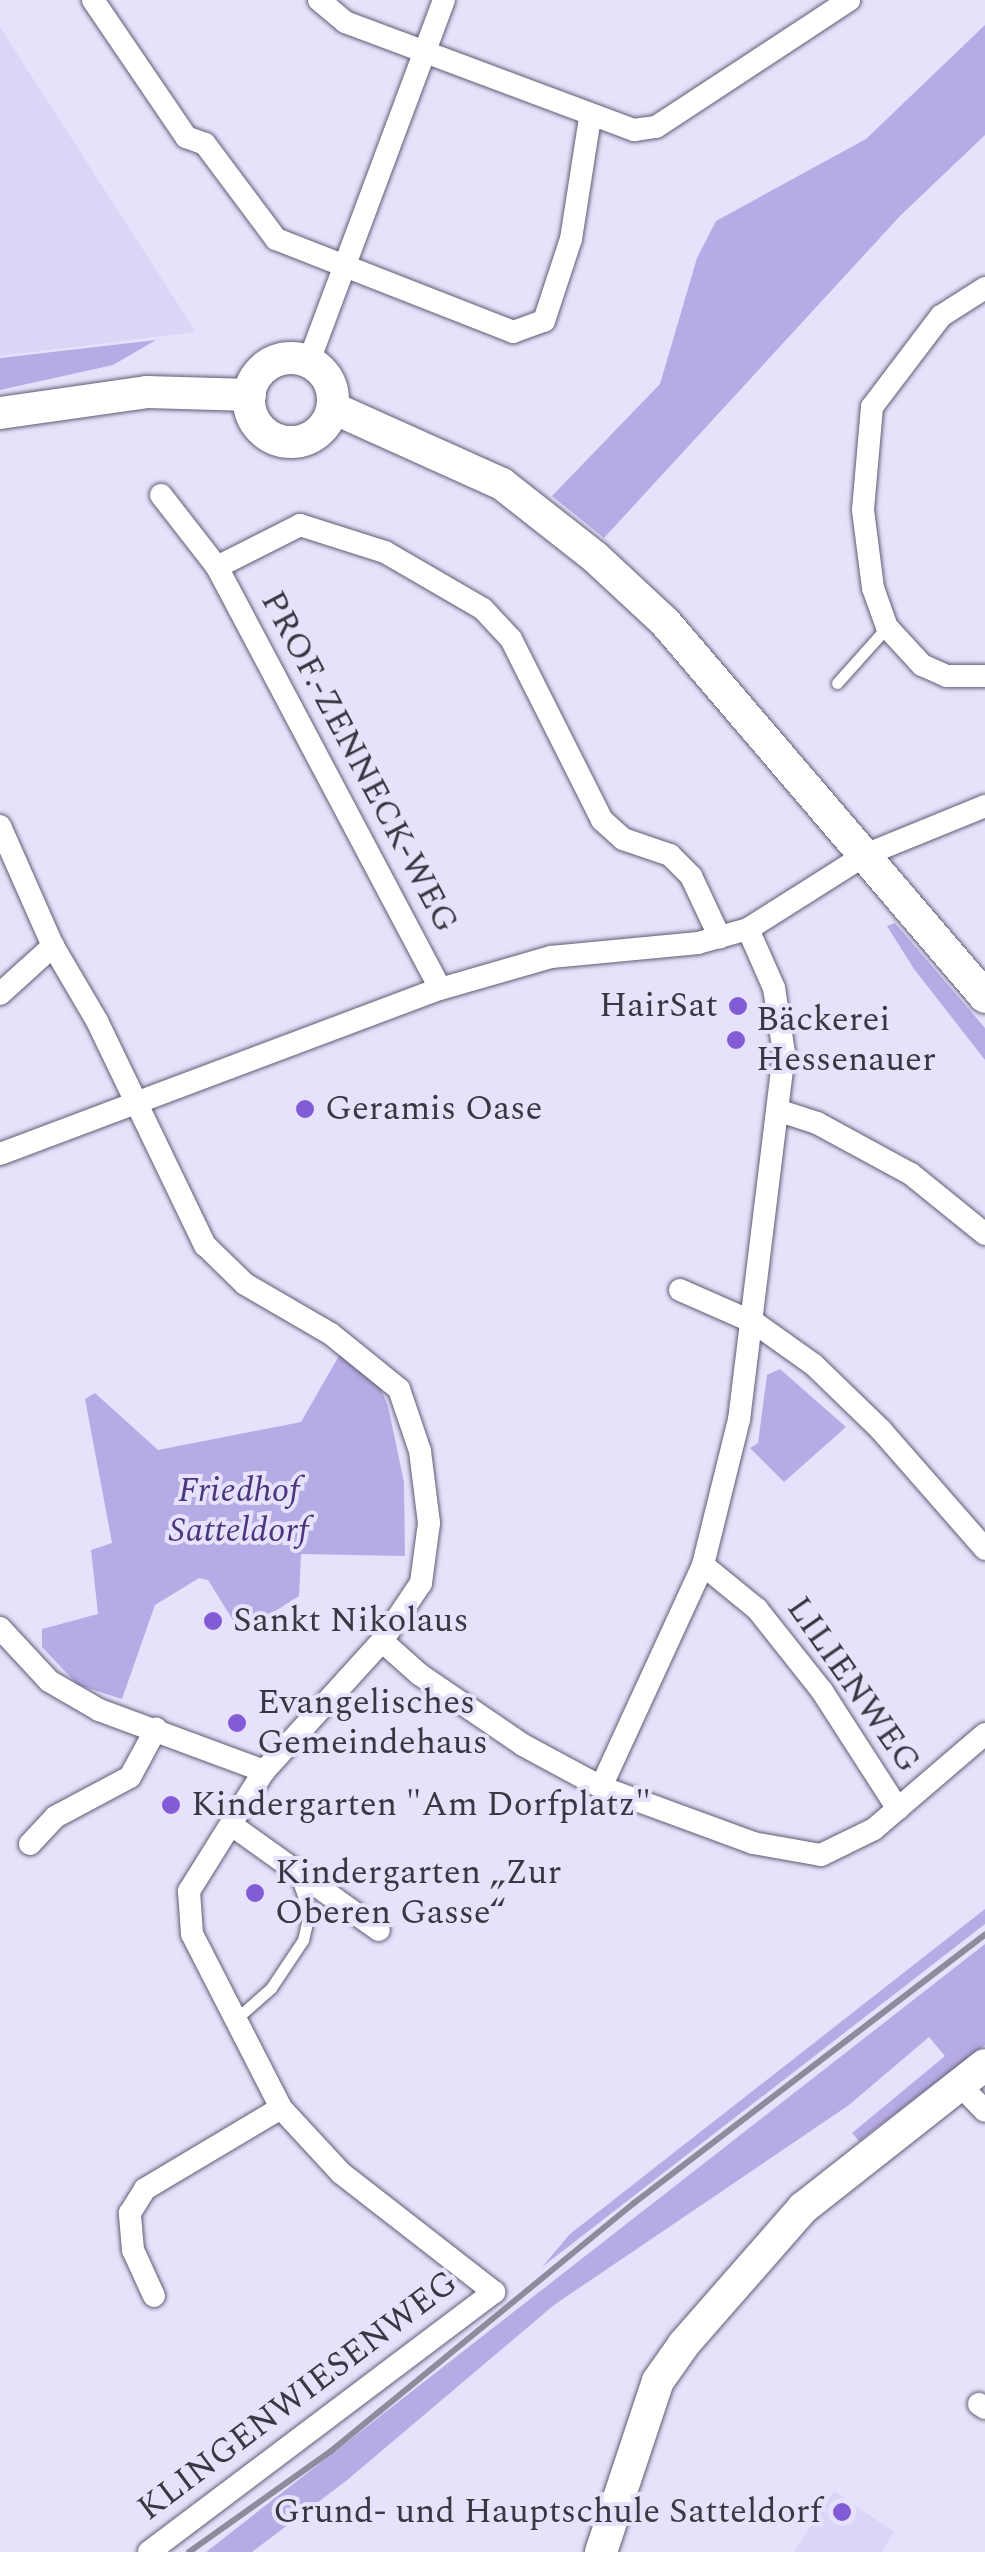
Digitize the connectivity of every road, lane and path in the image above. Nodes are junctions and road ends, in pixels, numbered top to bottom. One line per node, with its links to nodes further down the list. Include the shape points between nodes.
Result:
1 (93, 0): 7 (street, via 186,137 204,144 276,239)
2 (319, 0): 5 (street, via 345,22)
3 (444, 0): 5 (street)
4 (849, 0): 6 (street, via 656,128 634,130)
5 (425, 51): 6 (street); 7 (street)
6 (590, 118): 7 (street, via 571,239 544,322 513,332)
7 (344, 264): 9 (street)
8 (985, 288): 15 (street, via 941,316 872,407 864,445 864,528)
9 (308, 361): 10 (street, via 268,364); 11 (street, via 329,380)
10 (250, 395): 11 (street, via 258,426 280,441 320,432); 12 (street, via 147,392)
11 (333, 408): 20 (street, via 502,484 595,557 665,622)
12 (0, 413)
13 (161, 494): 14 (street, PROF.-ZENNECK-WEG)
14 (217, 567): 22 (street, PROF.-ZENNECK-WEG, via 300,525 385,552 483,610 510,639 602,820 623,840 670,855 691,876); 24 (street, PROF.-ZENNECK-WEG)
15 (886, 627): 16 (street, via 922,665 947,676); 17 (lane)
16 (985, 676)
17 (836, 683)
18 (985, 806): 20 (street)
19 (0, 826): 23 (street)
20 (864, 855): 21 (street); 26 (street)
21 (748, 929): 22 (street); 28 (street, via 774,988 784,1053)
22 (720, 938): 24 (street, via 551,957)
23 (53, 946): 25 (street); 27 (street)
24 (440, 989): 27 (street)
25 (0, 994)
26 (985, 998)
27 (137, 1100): 29 (street); 36 (street, via 205,1245 245,1284 331,1334 399,1389 420,1451 429,1523 421,1584)
28 (780, 1111): 30 (street, via 818,1123 911,1174); 32 (street)
29 (0, 1154)
30 (985, 1234)
31 (680, 1290): 32 (street)
32 (755, 1323): 33 (street, via 814,1366 881,1430); 34 (street, via 720,1515)
33 (985, 1550)
34 (703, 1566): 40 (street); 41 (street, LILIENWEG, via 768,1623 822,1691)
35 (0, 1628): 37 (street, via 49,1681 99,1710)
36 (382, 1641): 39 (street); 40 (street, via 418,1674 523,1745)
37 (156, 1729): 39 (street); 43 (street, via 130,1777 54,1817)
38 (985, 1734): 41 (street)
39 (264, 1771): 42 (street)
40 (601, 1787): 41 (street, via 753,1843 821,1855)
41 (898, 1809)
42 (233, 1826): 44 (street); 46 (street, via 188,1891 192,1934)
43 (30, 1844)
44 (293, 1870): 45 (street); 46 (lane, via 309,1913 303,1940 270,1988)
45 (379, 1930)
46 (233, 2022): 48 (street)
47 (972, 2074): 49 (street); 52 (street, via 803,2208 684,2344 658,2381)
48 (280, 2108): 50 (street, via 145,2189 130,2214 133,2250); 51 (street, KLINGENWIESENWEG, via 341,2173 494,2292)
49 (985, 2111)
50 (154, 2296)
51 (148, 2552)
52 (600, 2552)

